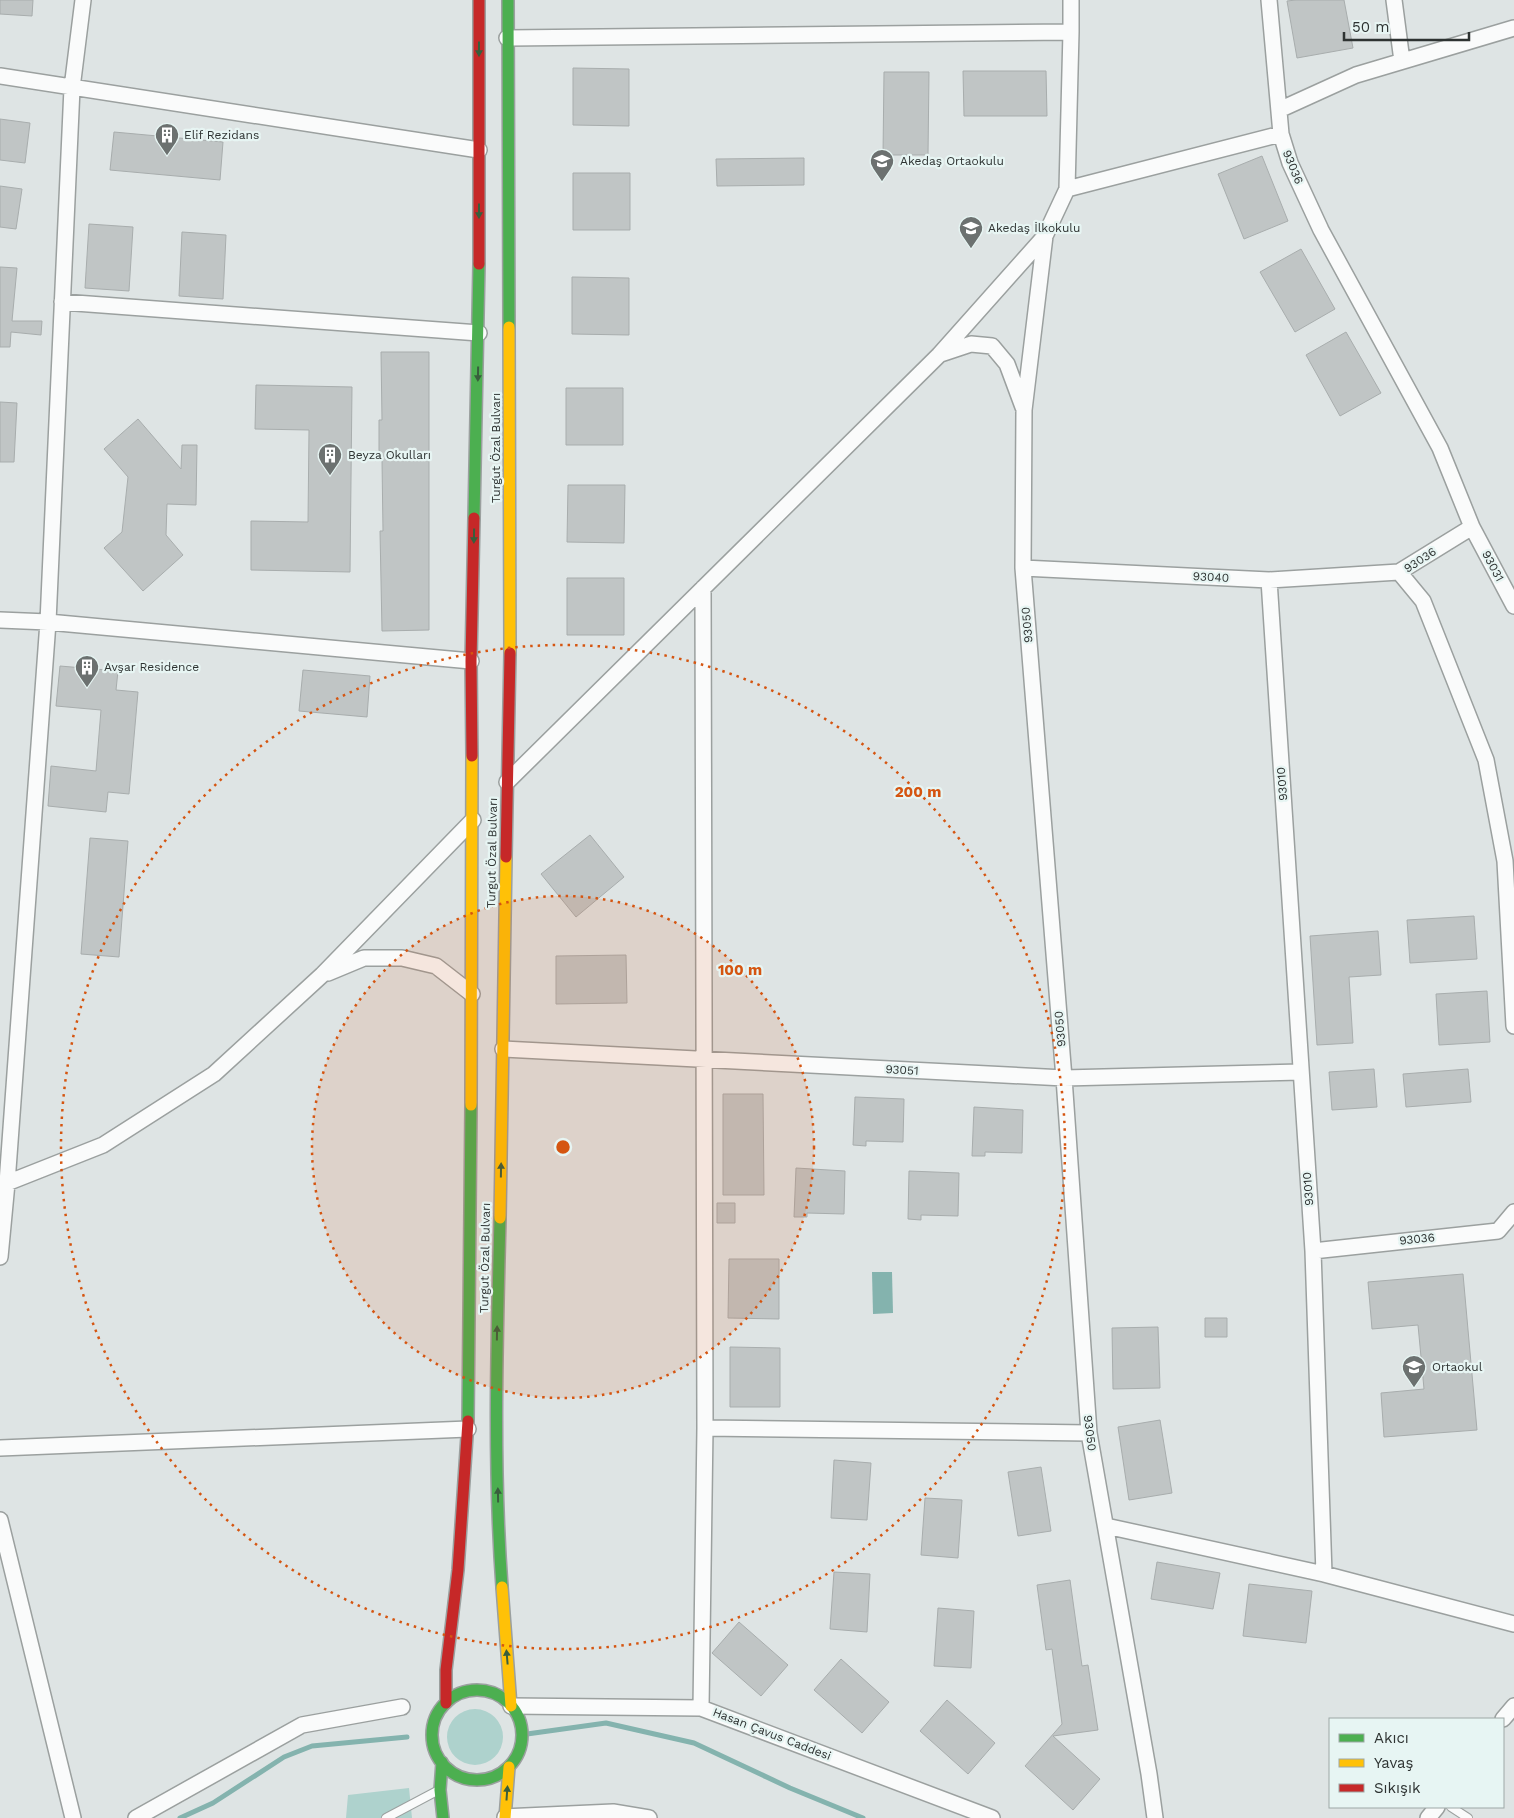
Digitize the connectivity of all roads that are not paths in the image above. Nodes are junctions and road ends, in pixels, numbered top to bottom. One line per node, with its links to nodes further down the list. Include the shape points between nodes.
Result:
1 (83, 0): 12 (street)
2 (479, 0): 15 (main road, Turgut Özal Bulvarı, one-way to 15)
3 (508, 0): 9 (main road, Turgut Özal Bulvarı)
4 (1071, 0): 8 (street)
5 (1269, 0): 13 (street, 93036)
6 (1394, 0): 10 (street)
7 (1514, 28): 10 (street)
8 (1071, 32): 9 (street); 16 (street)
9 (507, 38): 31 (main road, Turgut Özal Bulvarı, via 510,705)
10 (1402, 61): 13 (street, via 1356,74)
11 (0, 76): 12 (street)
12 (72, 88): 15 (street); 18 (street)
13 (1279, 110): 14 (street, 93036)
14 (1281, 134): 16 (street); 22 (street, 93036, via 1290,163 1321,230 1440,448)
15 (479, 150): 19 (main road, Turgut Özal Bulvarı, one-way to 19)
16 (1067, 189): 17 (street)
17 (1045, 236): 20 (street); 21 (street, 93050)
18 (62, 302): 19 (street); 29 (street)
19 (479, 333): 30 (main road, Turgut Özal Bulvarı, one-way to 30)
20 (939, 355): 21 (street, via 971,344 992,346 1007,364); 26 (street)
21 (1024, 410): 23 (street, 93050)
22 (1472, 527): 24 (street, 93036); 27 (street, 93031)
23 (1023, 568): 25 (street, 93040); 40 (street, 93050)
24 (1399, 572): 25 (street, 93040); 33 (street, 93036, via 1424,601 1486,760)
25 (1269, 580): 39 (street, 93010)
26 (703, 588): 31 (street); 38 (street)
27 (1514, 606)
28 (0, 620): 29 (street)
29 (48, 622): 30 (street); 41 (street)
30 (471, 661): 32 (main road, Turgut Özal Bulvarı)
31 (507, 782): 37 (main road, Turgut Özal Bulvarı)
32 (473, 820): 34 (street); 35 (main road, Turgut Özal Bulvarı)
33 (1510, 879): 36 (street, 93036)
34 (322, 975): 35 (street, via 364,958 402,958 436,966); 41 (street, via 214,1074 103,1145)
35 (472, 994): 46 (main road, Turgut Özal Bulvarı)
36 (1514, 1026)
37 (504, 1049): 38 (street, 93051); 54 (main road, Turgut Özal Bulvarı, one-way to 37, via 499,1547 497,1367)
38 (705, 1060): 40 (street, 93051); 45 (street)
39 (1300, 1072): 40 (street, 93051); 43 (street, 93010)
40 (1064, 1078): 47 (street, 93050)
41 (3, 1184): 44 (street)
42 (1514, 1212): 43 (street, 93036, via 1498,1231)
43 (1313, 1251): 51 (street, 93010)
44 (0, 1256)
45 (705, 1428): 47 (street); 57 (street)
46 (468, 1429): 48 (street); 53 (main road, Turgut Özal Bulvarı, via 458,1570 446,1670)
47 (1089, 1433): 50 (street, 93050)
48 (0, 1448)
49 (0, 1520): 65 (street)
50 (1106, 1526): 51 (street); 71 (street, 93050)
51 (1324, 1574): 52 (street)
52 (1514, 1624)
53 (446, 1703): 54 (main road, via 458,1694 472,1690 500,1696); 59 (main road, Turgut Özal Bulvarı, via 438,1713 433,1732 435,1751)
54 (511, 1706): 57 (street, Hasan Çavus Caddesi); 60 (main road, Turgut Özal Bulvarı, via 519,1717 522,1744)
55 (1514, 1706): 58 (street)
56 (402, 1707): 66 (street, via 302,1725)
57 (701, 1708): 70 (street, Hasan Çavus Caddesi)
58 (1503, 1718)
59 (442, 1762): 60 (main road, via 453,1773 467,1779 482,1780); 61 (main road, Turgut Özal Bulvarı)
60 (509, 1767): 64 (main road, Turgut Özal Bulvarı, one-way to 60)
61 (440, 1790): 67 (lane); 68 (main road, Turgut Özal Bulvarı)
62 (1436, 1808): 72 (street)
63 (1453, 1808): 73 (lane)
64 (505, 1817): 69 (street, via 613,1812)
65 (73, 1818)
66 (136, 1818)
67 (386, 1818)
68 (443, 1818)
69 (649, 1818)
70 (992, 1818)
71 (1155, 1818)
72 (1428, 1818)
73 (1468, 1818)

